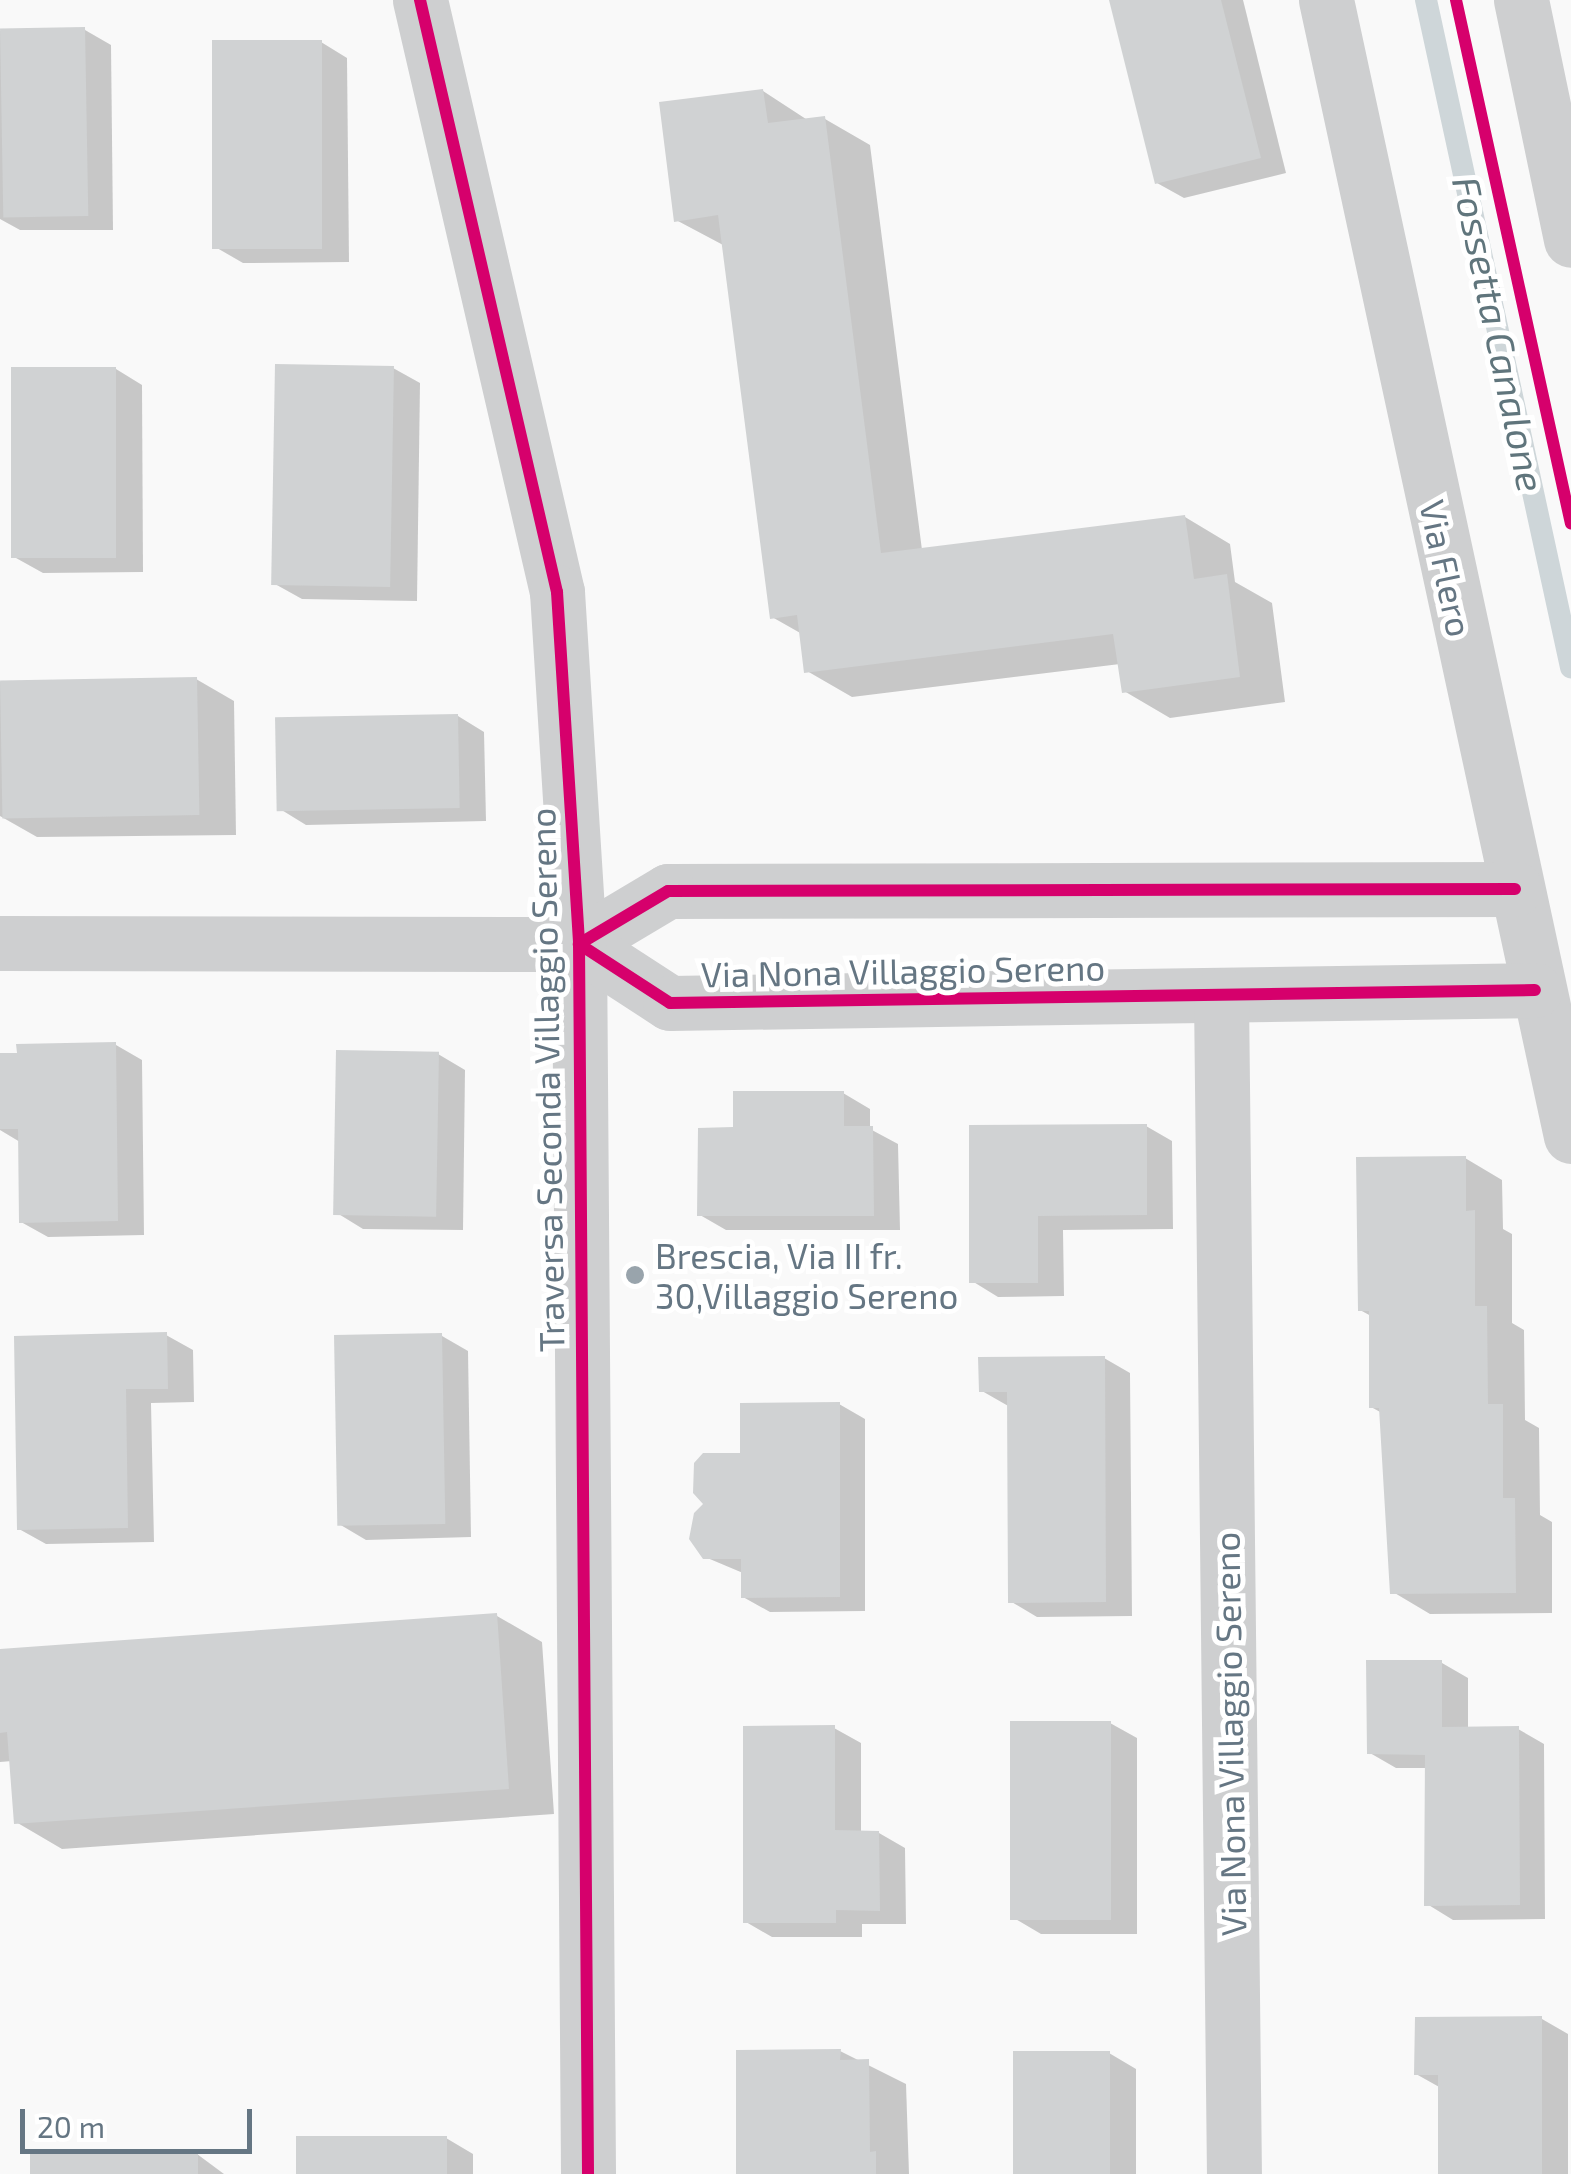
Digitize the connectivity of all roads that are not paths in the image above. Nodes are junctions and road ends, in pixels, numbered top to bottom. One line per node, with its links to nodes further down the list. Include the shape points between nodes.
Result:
1 (420, 0): 7 (street, Traversa Seconda Villaggio Sereno, via 556,592)
2 (1326, 0): 5 (street, Via Flero)
3 (1521, 0): 4 (street)
4 (1571, 240)
5 (1515, 889): 7 (street, via 668,892); 8 (street, Via Flero)
6 (0, 943): 7 (street)
7 (580, 944): 9 (street, Via Nona Villaggio Sereno, via 670,1003); 11 (street, Traversa Seconda Villaggio Sereno)
8 (1535, 990): 9 (street, Via Nona Villaggio Sereno); 10 (street, Via Flero)
9 (1221, 995): 12 (street, Via Nona Villaggio Sereno)
10 (1571, 1136)
11 (588, 2174)
12 (1234, 2174)

